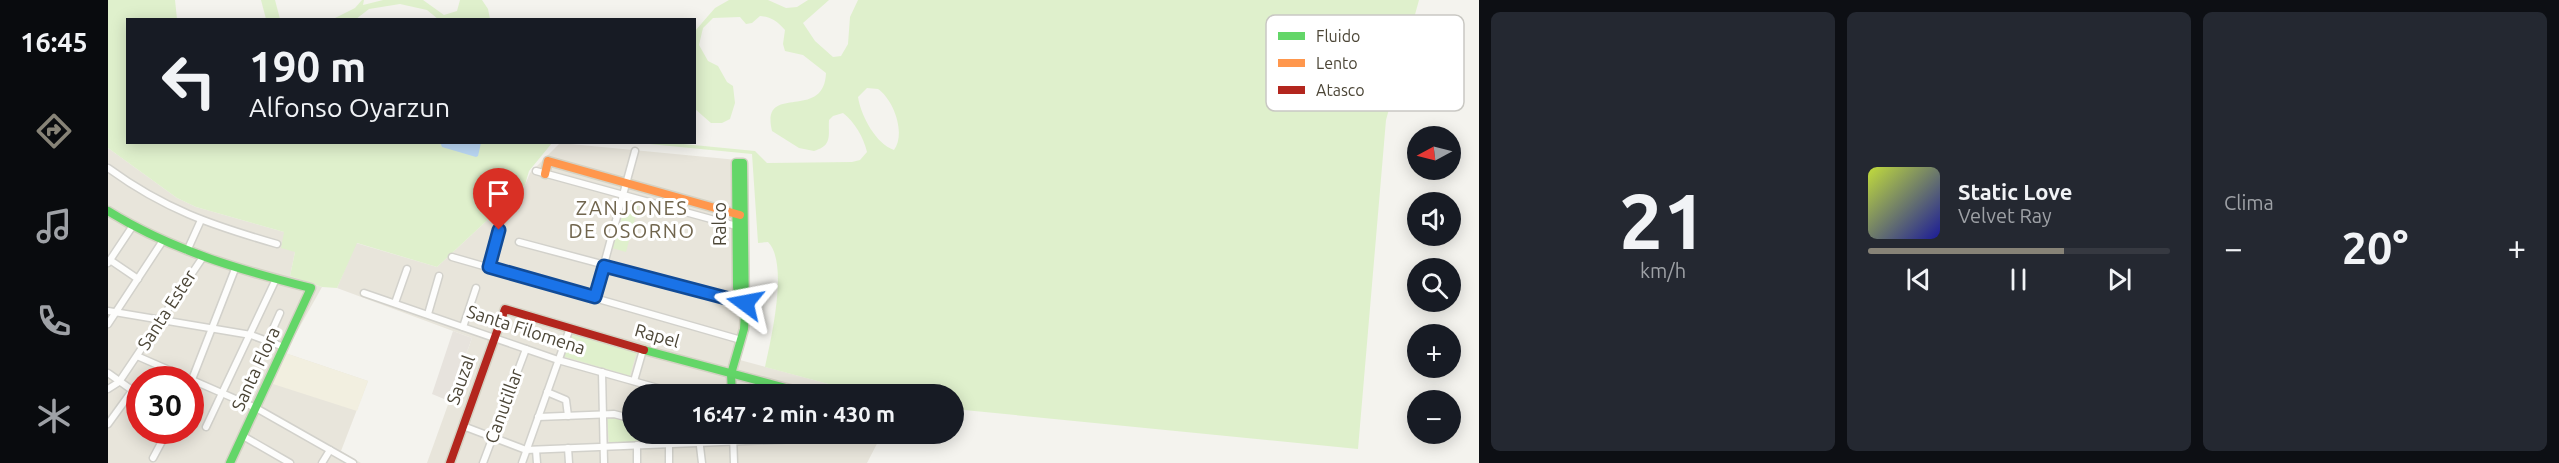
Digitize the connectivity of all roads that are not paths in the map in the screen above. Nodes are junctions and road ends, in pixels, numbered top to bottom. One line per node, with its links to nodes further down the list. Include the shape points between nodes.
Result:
1 (635, 151): 5 (street)
2 (740, 163): 10 (street, Ralco)
3 (108, 168): 11 (street, via 161,203)
4 (541, 172): 5 (street, via 548,161); 7 (street)
5 (626, 184): 6 (street); 7 (street)
6 (646, 189): 8 (street); 10 (street)
7 (623, 196): 8 (street); 22 (street)
8 (643, 201): 13 (street)
9 (108, 211): 12 (street)
10 (740, 215): 13 (street, Ralco)
11 (201, 220): 17 (street); 18 (street)
12 (132, 227): 15 (street); 21 (street)
13 (740, 227): 32 (street, Ralco)
14 (499, 230): 23 (street)
15 (162, 242): 18 (street); 27 (street)
16 (519, 242): 22 (street)
17 (277, 244)
18 (187, 251): 20 (street)
19 (452, 256): 23 (street)
20 (203, 257): 24 (street); 39 (street, Santa Ester)
21 (109, 261): 27 (street)
22 (604, 266): 31 (street); 32 (street)
23 (489, 267): 31 (street)
24 (235, 269): 28 (street); 42 (street)
25 (407, 269): 33 (street)
26 (439, 276): 38 (street)
27 (138, 279): 36 (street)
28 (276, 279): 44 (street); 48 (street, Santa Flora, via 311,288)
29 (476, 288): 41 (street)
30 (364, 293): 33 (street, Santa Filomena)
31 (595, 297): 47 (street)
32 (742, 302): 47 (street, Ralco, via 745,319)
33 (395, 303): 38 (street, Santa Filomena)
34 (505, 309): 43 (street, Rapel); 45 (street, Sauzal)
35 (108, 311): 36 (street)
36 (116, 312): 39 (street); 40 (street)
37 (280, 313): 46 (street)
38 (428, 314): 41 (street, Santa Filomena)
39 (161, 320): 42 (street); 51 (street, Santa Ester)
40 (108, 324)
41 (464, 327): 45 (street, Santa Filomena)
42 (212, 328): 44 (street); 54 (street)
43 (570, 328): 50 (street, Rapel); 52 (street)
44 (251, 335): 46 (street); 68 (street)
45 (494, 338): 49 (street, Santa Filomena); 76 (street, Sauzal)
46 (268, 340): 48 (street)
47 (741, 340): 57 (street, Ralco)
48 (284, 347): 70 (street, Santa Flora)
49 (526, 349): 52 (street, Santa Filomena); 79 (street, Canutillar)
50 (643, 350): 57 (street, Rapel); 58 (street)
51 (137, 356): 53 (street); 59 (street, Santa Ester)
52 (558, 360): 55 (street, Santa Filomena); 67 (street)
53 (159, 366)
54 (197, 366)
55 (602, 372): 58 (street, Santa Filomena); 71 (street)
56 (108, 374): 59 (street)
57 (731, 374): 60 (street, Rapel); 62 (street, Ralco)
58 (634, 381): 61 (street, Santa Filomena)
59 (119, 382): 65 (street); 66 (street, Santa Ester)
60 (764, 383): 63 (street, Rapel)
61 (644, 384)
62 (732, 384)
63 (768, 384)
64 (204, 386): 68 (street)
65 (126, 387)
66 (108, 389)
67 (547, 392): 72 (street, via 565,399); 74 (street)
68 (224, 393): 70 (street); 77 (street)
69 (126, 399): 75 (street)
70 (256, 408): 78 (street, Santa Flora); 87 (street)
71 (603, 415): 72 (street); 73 (street); 85 (street)
72 (568, 416): 74 (street)
73 (622, 416)
74 (538, 417): 88 (street)
75 (108, 424)
76 (463, 426): 79 (street); 95 (street, Sauzal)
77 (206, 427)
78 (243, 436): 91 (street, Santa Flora); 92 (street)
79 (492, 437): 88 (street); 96 (street, Canutillar)
80 (160, 444): 90 (street)
81 (669, 444): 84 (street); 102 (street)
82 (701, 444): 103 (street)
83 (733, 444): 104 (street)
84 (637, 445): 85 (street); 101 (street)
85 (604, 447): 86 (street); 100 (street)
86 (568, 448): 89 (street); 99 (street)
87 (330, 450): 93 (street); 94 (street)
88 (526, 450): 89 (street); 97 (street)
89 (536, 450): 98 (street)
90 (153, 458)
91 (230, 463)
92 (290, 463)
93 (322, 463)
94 (353, 463)
95 (450, 463)
96 (483, 463)
97 (522, 463)
98 (537, 463)
99 (569, 463)
100 (604, 463)
101 (637, 463)
102 (669, 463)
103 (702, 463)
104 (734, 463)

